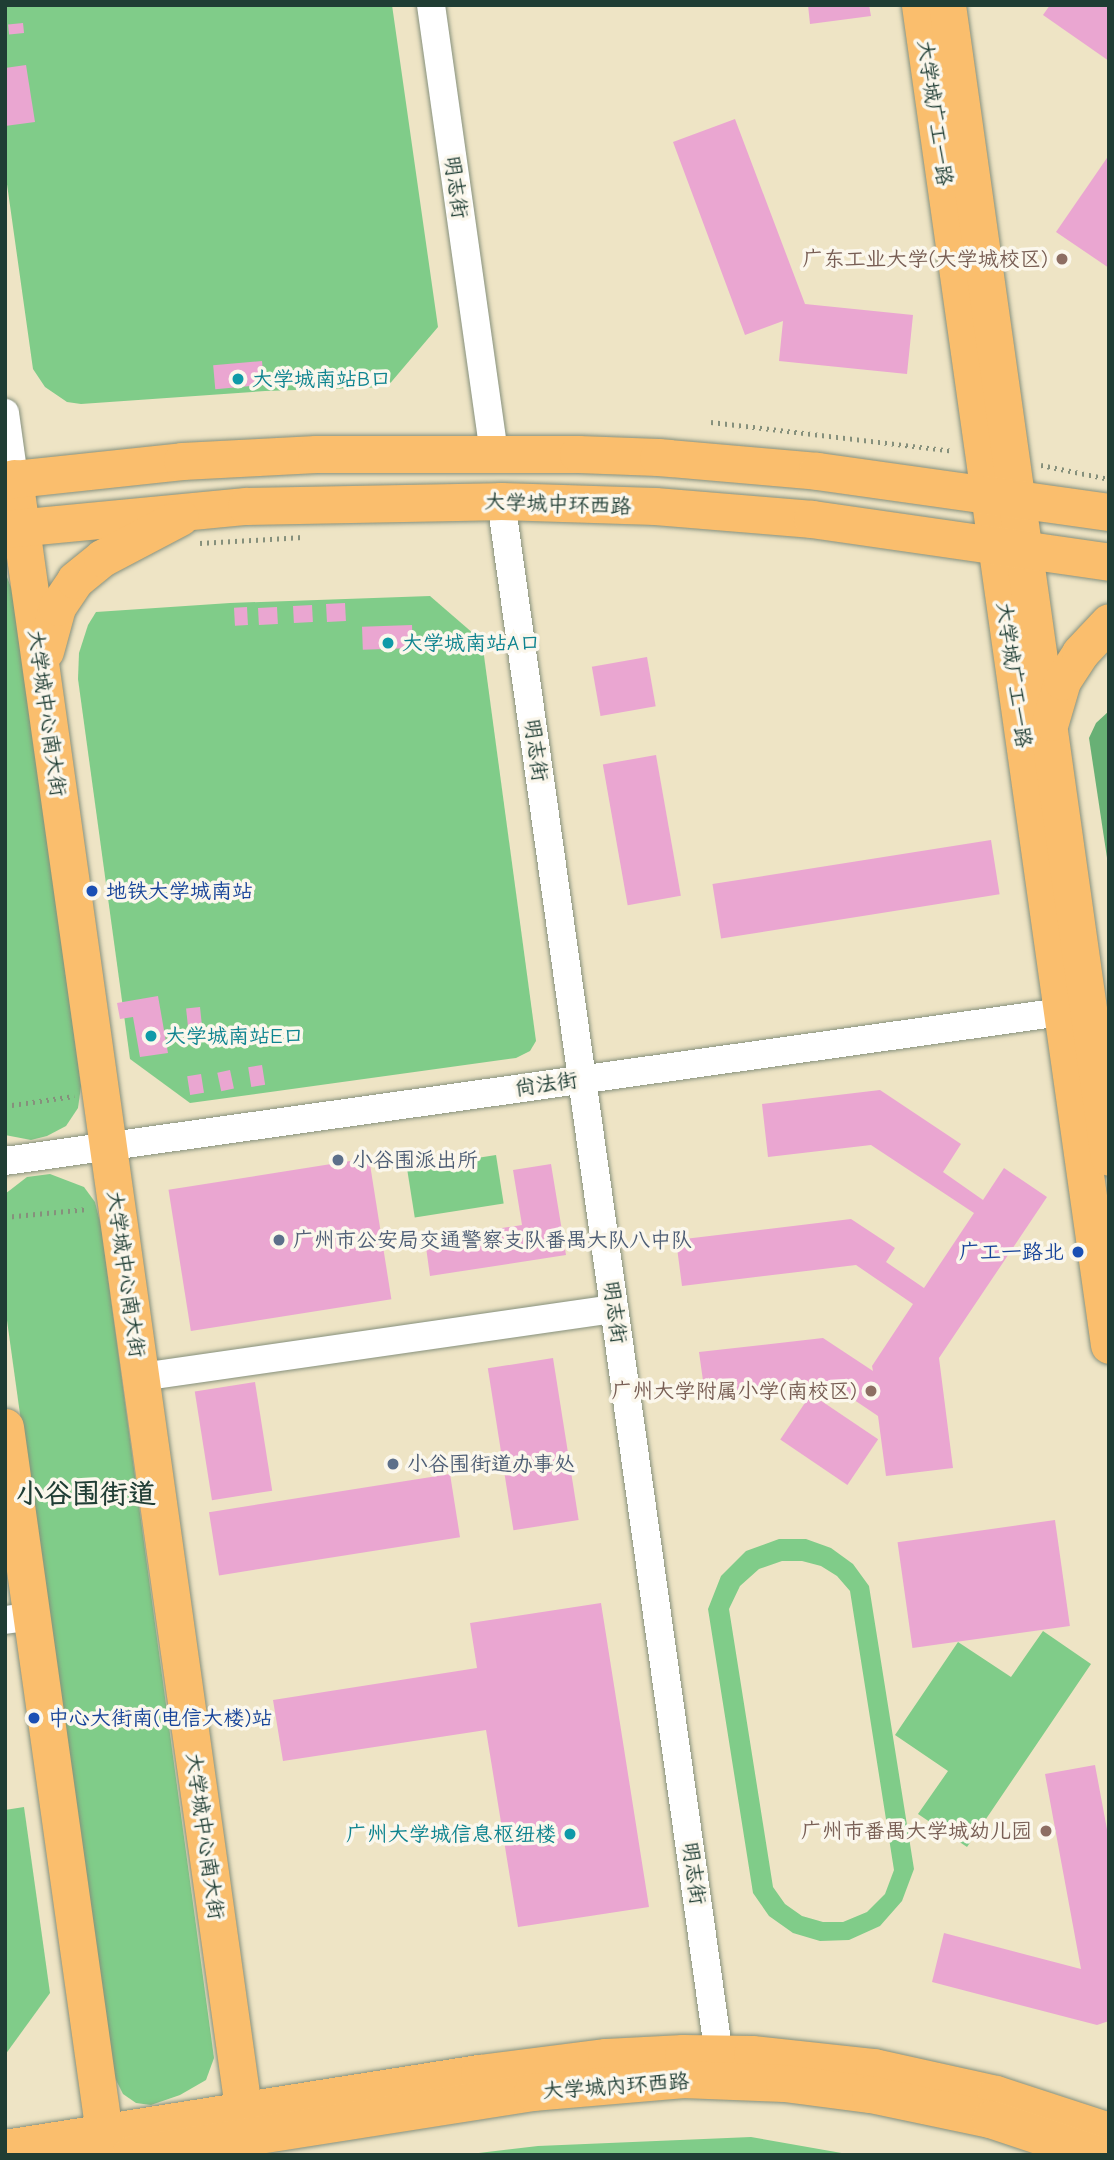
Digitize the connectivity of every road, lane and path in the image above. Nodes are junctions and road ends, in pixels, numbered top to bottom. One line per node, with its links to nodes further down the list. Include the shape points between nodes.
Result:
1 (431, 5): 6 (street, 明志街)
2 (920, 5): 7 (main road, 大学城广工一路)
3 (947, 5): 7 (main road, 大学城广工一路)
4 (5, 413): 8 (street, 大学城中心南大街)
5 (711, 422): 7 (path)
6 (494, 452): 8 (main road, via 255,456); 10 (main road, via 721,462)
7 (997, 456): 9 (path); 10 (main road, 大学城广工一路)
8 (10, 479): 14 (main road, 大学城中心南大街)
9 (1109, 480)
10 (1002, 495): 13 (main road); 15 (main road, 大学城广工一路)
11 (501, 501): 12 (main road, 大学城中环西路); 15 (main road, 大学城中环西路, via 655,506 812,519); 21 (street, 明志街)
12 (194, 510): 14 (main road, 大学城中环西路); 18 (main road, via 102,558 75,580 52,620)
13 (1109, 512)
14 (13, 528): 18 (main road, 大学城中心南大街)
15 (1010, 546): 16 (main road, 大学城中环西路); 19 (main road, 大学城广工一路); 20 (main road, 大学城广工一路)
16 (1109, 562)
17 (1109, 622): 19 (main road, via 1062,681)
18 (42, 673): 24 (main road, 大学城中心南大街)
19 (1049, 730): 20 (main road, 大学城广工一路)
20 (1075, 1009): 21 (street, 尚法街); 25 (main road, 大学城广工一路); 30 (main road, 大学城广工一路)
21 (582, 1079): 24 (street, 尚法街); 29 (street, 明志街)
22 (80, 1096): 23 (path)
23 (5, 1106)
24 (108, 1147): 26 (street, 尚法街); 31 (main road, 大学城中心南大街)
25 (1109, 1157)
26 (5, 1161)
27 (97, 1208): 28 (path)
28 (5, 1217)
29 (614, 1309): 31 (street); 34 (street, 明志街)
30 (1109, 1345)
31 (141, 1377): 35 (main road, 大学城中心南大街)
32 (5, 1427): 33 (main road)
33 (18, 1618): 37 (main road)
34 (721, 2067): 35 (main road, 大学城内环西路, via 643,2081); 36 (main road, 大学城内环西路, via 989,2119)
35 (245, 2123): 37 (main road, 大学城内环西路)
36 (1104, 2135)
37 (114, 2147): 38 (main road, 大学城内环西路)
38 (5, 2148)

